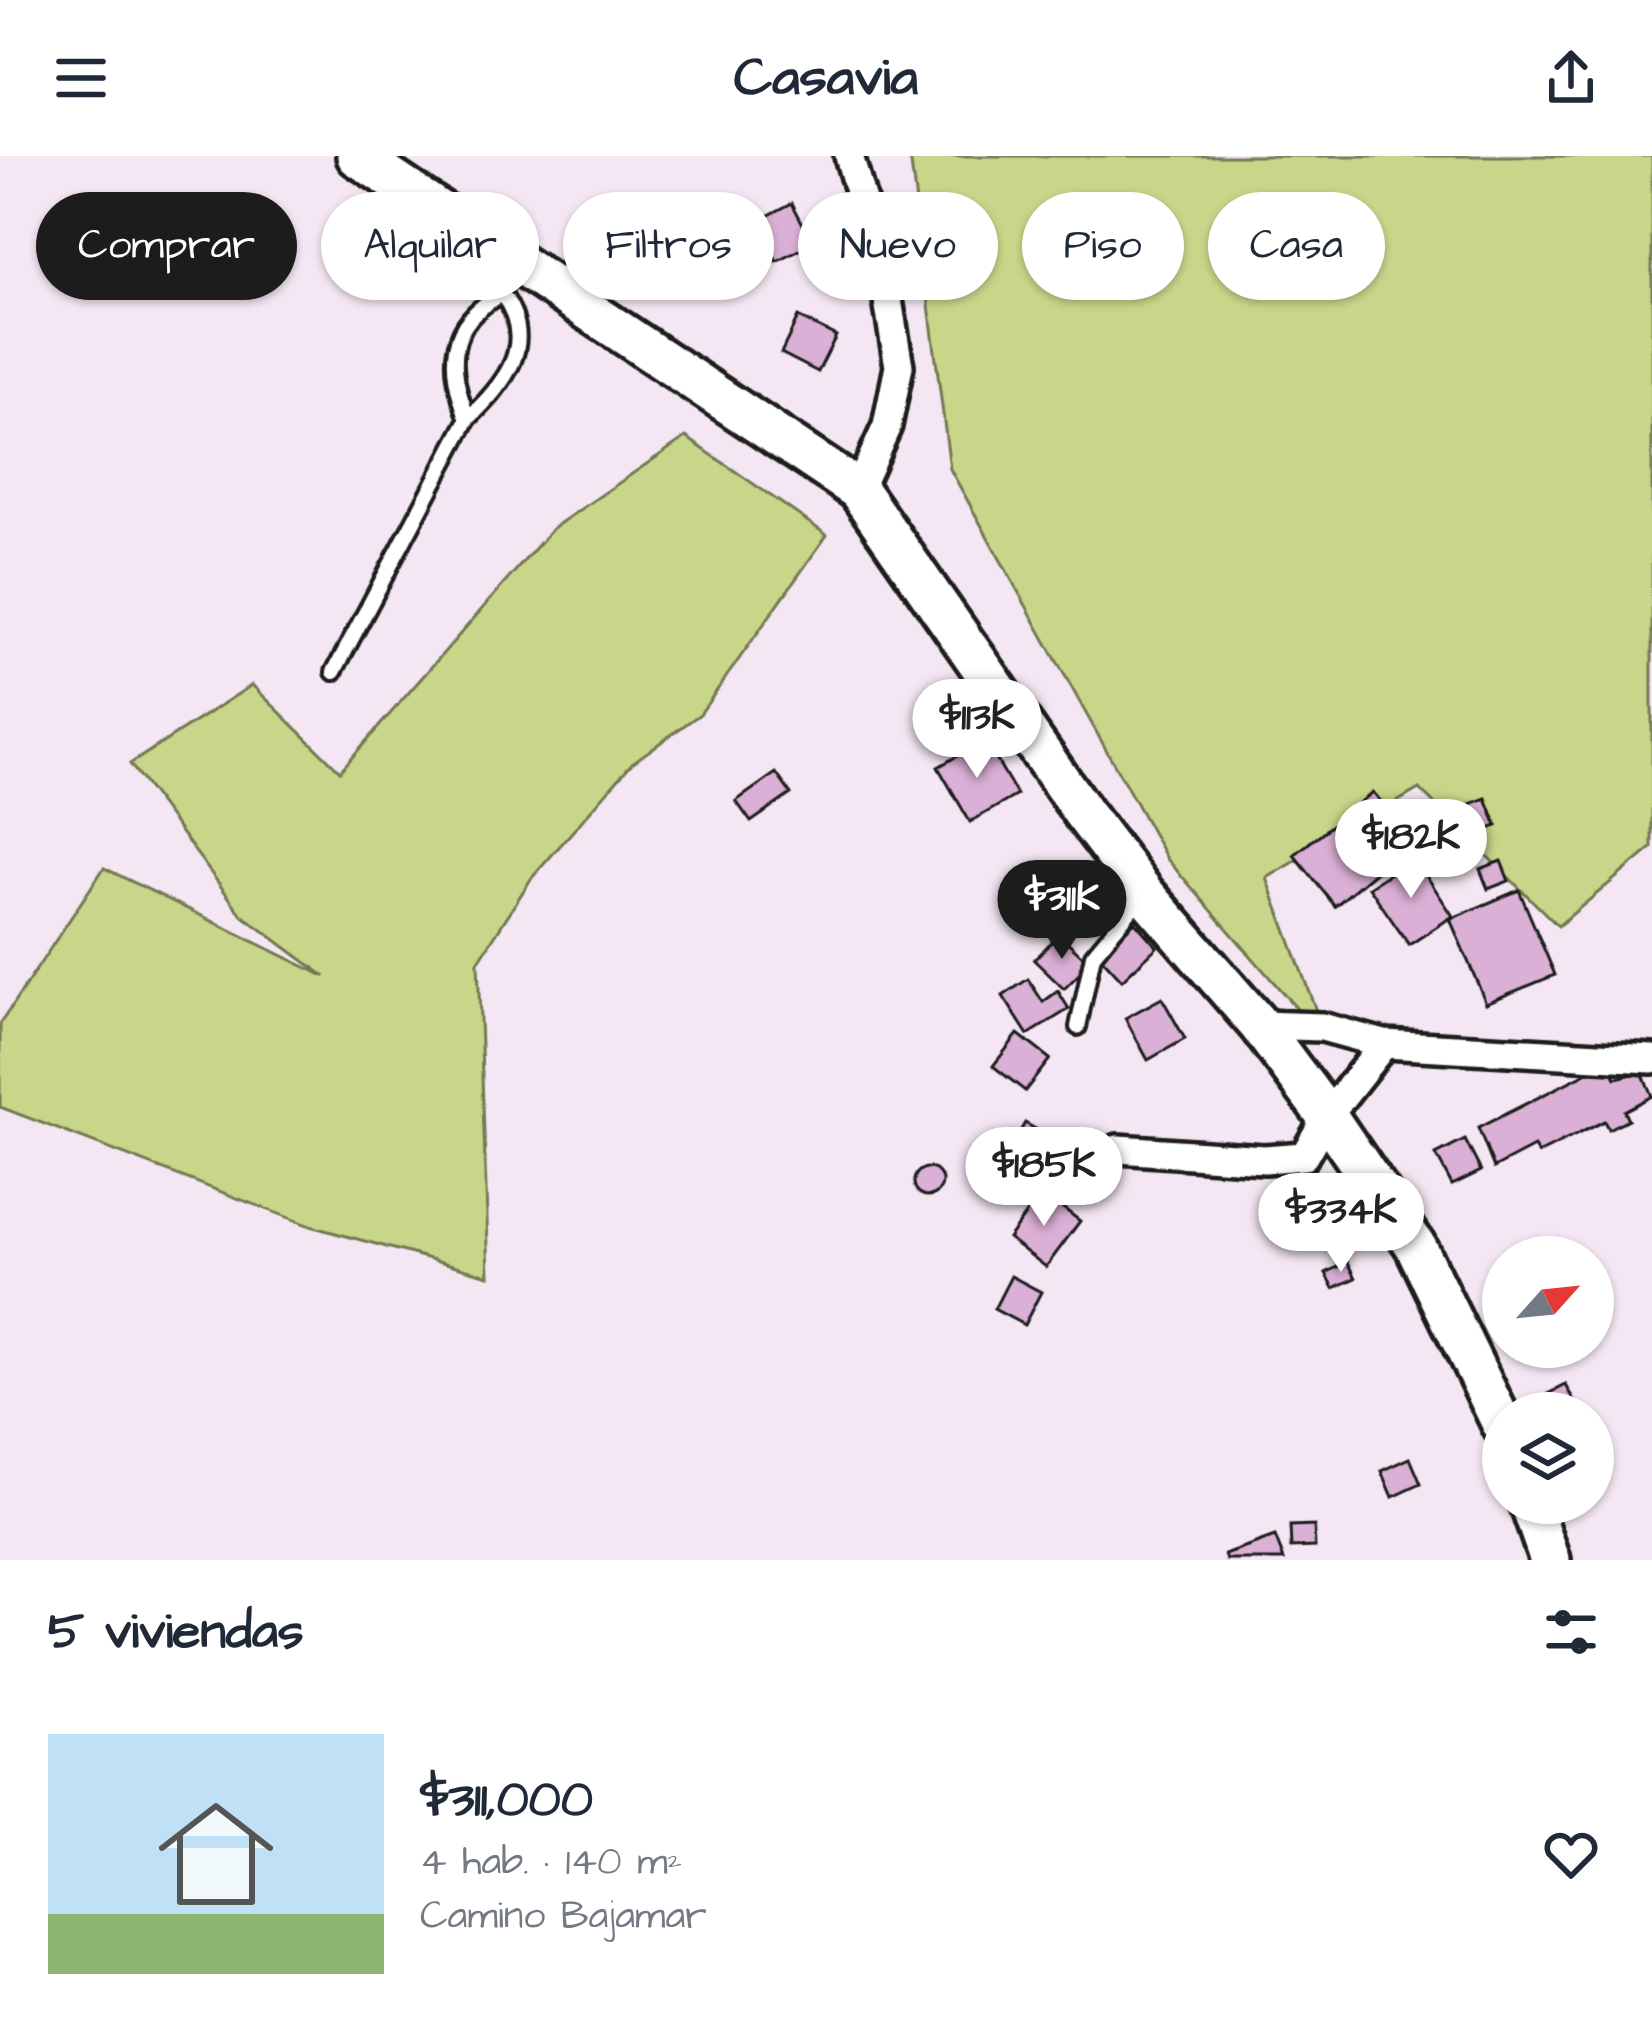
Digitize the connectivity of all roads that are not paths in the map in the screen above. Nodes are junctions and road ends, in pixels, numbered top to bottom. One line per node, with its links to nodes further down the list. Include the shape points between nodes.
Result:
1 (357, 156): 3 (street)
2 (849, 156): 8 (street, via 899,366 887,426)
3 (402, 192)
4 (539, 295): 8 (street)
5 (487, 300): 7 (lane, via 459,334 454,370)
6 (512, 300): 7 (lane, via 516,360)
7 (468, 419): 9 (lane)
8 (858, 490): 10 (street)
9 (334, 672)
10 (1144, 893): 11 (street); 12 (lane, via 1093,955)
11 (1259, 1025): 13 (street, via 1322,1028); 15 (street)
12 (1078, 1028)
13 (1384, 1044): 14 (street); 15 (street)
14 (1652, 1059)
15 (1327, 1116): 16 (street, via 1304,1156); 17 (street, via 1415,1245)
16 (1118, 1149)
17 (1486, 1392)
18 (1537, 1524): 19 (street)
19 (1550, 1560)

